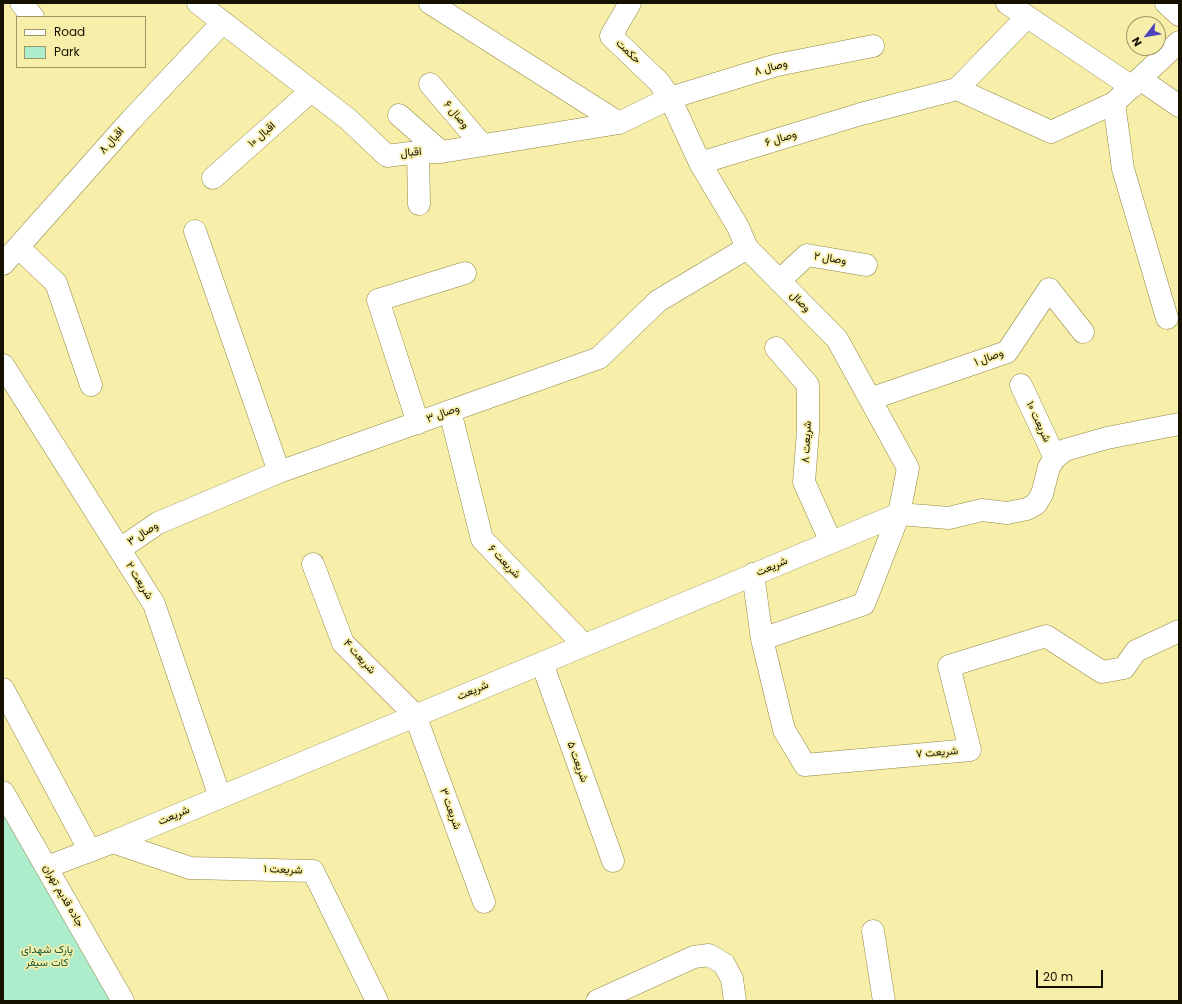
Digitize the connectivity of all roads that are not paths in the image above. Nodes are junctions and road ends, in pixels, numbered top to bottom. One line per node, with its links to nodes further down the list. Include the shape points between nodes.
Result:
1 (21, 3): 8 (street)
2 (198, 3): 10 (street, اقبال)
3 (430, 3): 21 (street)
4 (630, 3): 17 (street, حکمت, via 611,36 659,82)
5 (1007, 3): 9 (street)
6 (1166, 3): 7 (street)
7 (1179, 15)
8 (32, 16)
9 (1027, 17): 13 (street); 15 (street)
10 (223, 22): 16 (street, اقبال); 29 (street, اقبال ۸)
11 (1179, 42): 13 (street)
12 (874, 46): 17 (street, وصال ۸, via 777,65)
13 (1136, 83): 18 (street); 19 (street)
14 (430, 84): 22 (street, وصال ۶)
15 (957, 89): 18 (street, via 1051,132); 25 (street, وصال ۶, via 862,114)
16 (311, 91): 23 (street, اقبال, via 348,119 387,156); 26 (street, اقبال ۱۰)
17 (670, 98): 21 (street, اقبال); 25 (street, وصال)
18 (1114, 103): 35 (street, via 1123,169)
19 (1179, 106)
20 (399, 115): 24 (street)
21 (619, 123): 22 (street, اقبال)
22 (482, 145): 24 (street, اقبال)
23 (418, 152): 24 (street, اقبال); 27 (street)
24 (441, 152)
25 (700, 163): 30 (street, وصال, via 738,227)
26 (213, 178)
27 (419, 204)
28 (195, 231): 46 (street)
29 (18, 246): 31 (street, اقبال ۸); 39 (street, via 56,283)
30 (747, 248): 34 (street, وصال); 42 (street, وصال ۳, via 658,301 599,358)
31 (3, 264)
32 (866, 265): 34 (street, وصال ۲, via 807,255)
33 (465, 273): 43 (street, via 378,300)
34 (779, 282): 41 (street, وصال, via 837,339)
35 (1167, 318)
36 (1083, 332): 41 (street, وصال ۱, via 1049,289 1007,352)
37 (776, 348): 48 (street, شریعت ۸, via 808,385 804,482)
38 (3, 365): 49 (street, شریعت ۲)
39 (91, 385)
40 (1021, 385): 45 (street, شریعت ۱۰)
41 (870, 399): 47 (street, وصال, via 908,468)
42 (450, 411): 43 (street, وصال ۳); 54 (street, شریعت ۶, via 482,539)
43 (418, 423): 46 (street, وصال ۳)
44 (1179, 424): 45 (street, via 1108,438 1065,450)
45 (1055, 458): 47 (street, via 1049,467 1042,494 1036,504 1028,509 1008,513 982,510 949,518)
46 (279, 472): 49 (street, وصال ۳, via 158,523)
47 (899, 514): 48 (street, شریعت); 53 (street, وصال, via 864,604)
48 (831, 542): 51 (street, شریعت)
49 (120, 549): 59 (street, شریعت ۲, via 154,604)
50 (313, 564): 57 (street, شریعت ۴, via 343,642)
51 (753, 574): 53 (street, شریعت ۷); 54 (street, شریعت)
52 (1179, 631): 53 (street, شریعت ۷, via 1136,651 1124,668 1102,672 1046,636 949,666 970,750 806,765 784,730)
53 (762, 639)
54 (584, 645): 55 (street, شریعت)
55 (542, 663): 57 (street, شریعت); 62 (street, شریعت ۵)
56 (3, 689): 61 (street)
57 (415, 715): 59 (street, شریعت); 64 (street, شریعت ۳)
58 (3, 792): 63 (street, جاده قدیم تهران)
59 (220, 797): 60 (street, شریعت)
60 (113, 842): 61 (street, شریعت); 67 (street, شریعت ۱, via 190,868 313,871)
61 (90, 851): 63 (street, شریعت)
62 (613, 861)
63 (47, 867): 66 (street, جاده قدیم تهران)
64 (484, 902)
65 (873, 931): 70 (street)
66 (123, 1001)
67 (377, 1001)
68 (597, 1001): 69 (street, via 694,957 709,955 724,964 732,979)
69 (735, 1001)
70 (884, 1001)

